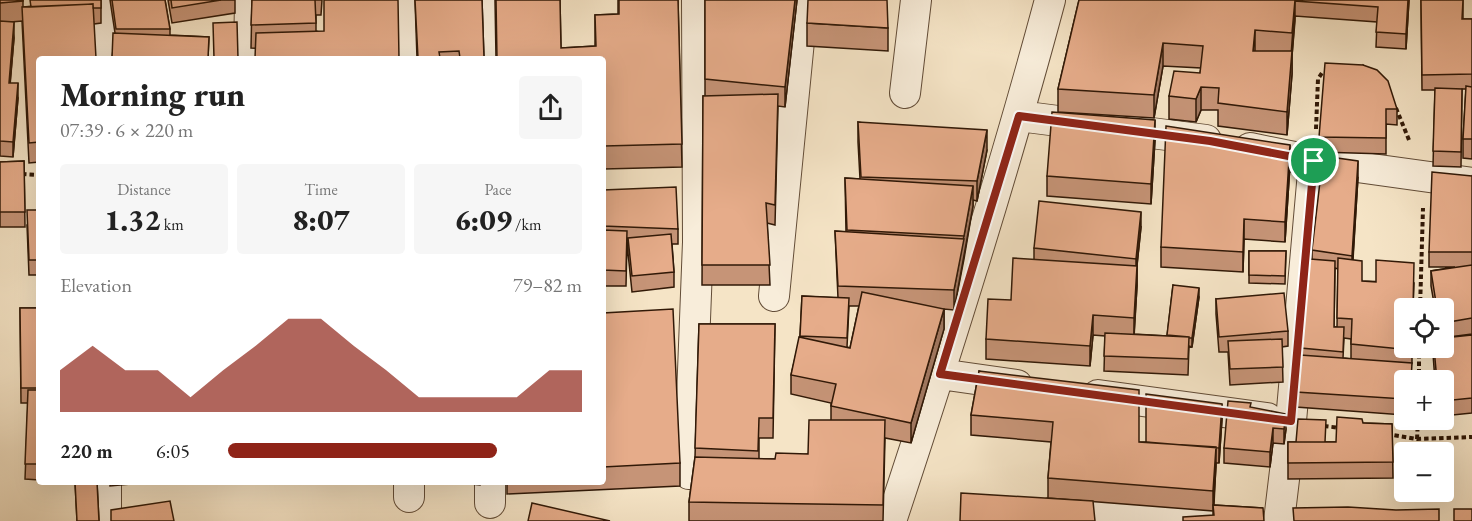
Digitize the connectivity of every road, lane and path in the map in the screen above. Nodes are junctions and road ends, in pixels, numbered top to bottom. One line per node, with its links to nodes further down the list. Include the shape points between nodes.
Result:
1 (104, 0): 9 (street)
2 (250, 0): 10 (street)
3 (413, 0): 11 (street)
4 (495, 0): 12 (street)
5 (697, 0): 31 (street, via 698,242)
6 (803, 0): 22 (street)
7 (916, 0): 14 (street)
8 (1050, 0): 16 (street)
9 (105, 56)
10 (249, 56)
11 (412, 56)
12 (495, 56)
13 (1338, 72): 17 (path, via 1326,71 1318,79)
14 (905, 93)
15 (1394, 104): 20 (path)
16 (1019, 116): 17 (street, via 1210,141); 24 (street)
17 (1314, 161): 20 (street); 25 (street)
18 (20, 174): 19 (path)
19 (36, 175)
20 (1424, 178): 21 (street); 23 (path)
21 (1472, 183)
22 (774, 296)
23 (1420, 298)
24 (940, 374): 25 (street); 35 (street)
25 (1291, 421): 26 (path); 37 (street)
26 (1348, 429)
27 (1417, 430): 30 (path)
28 (1383, 434): 30 (path)
29 (1472, 437): 30 (path)
30 (1417, 439)
31 (689, 474)
32 (106, 485): 34 (street)
33 (1023, 510): 36 (street)
34 (106, 521)
35 (891, 521)
36 (1218, 521)
37 (1279, 521)

